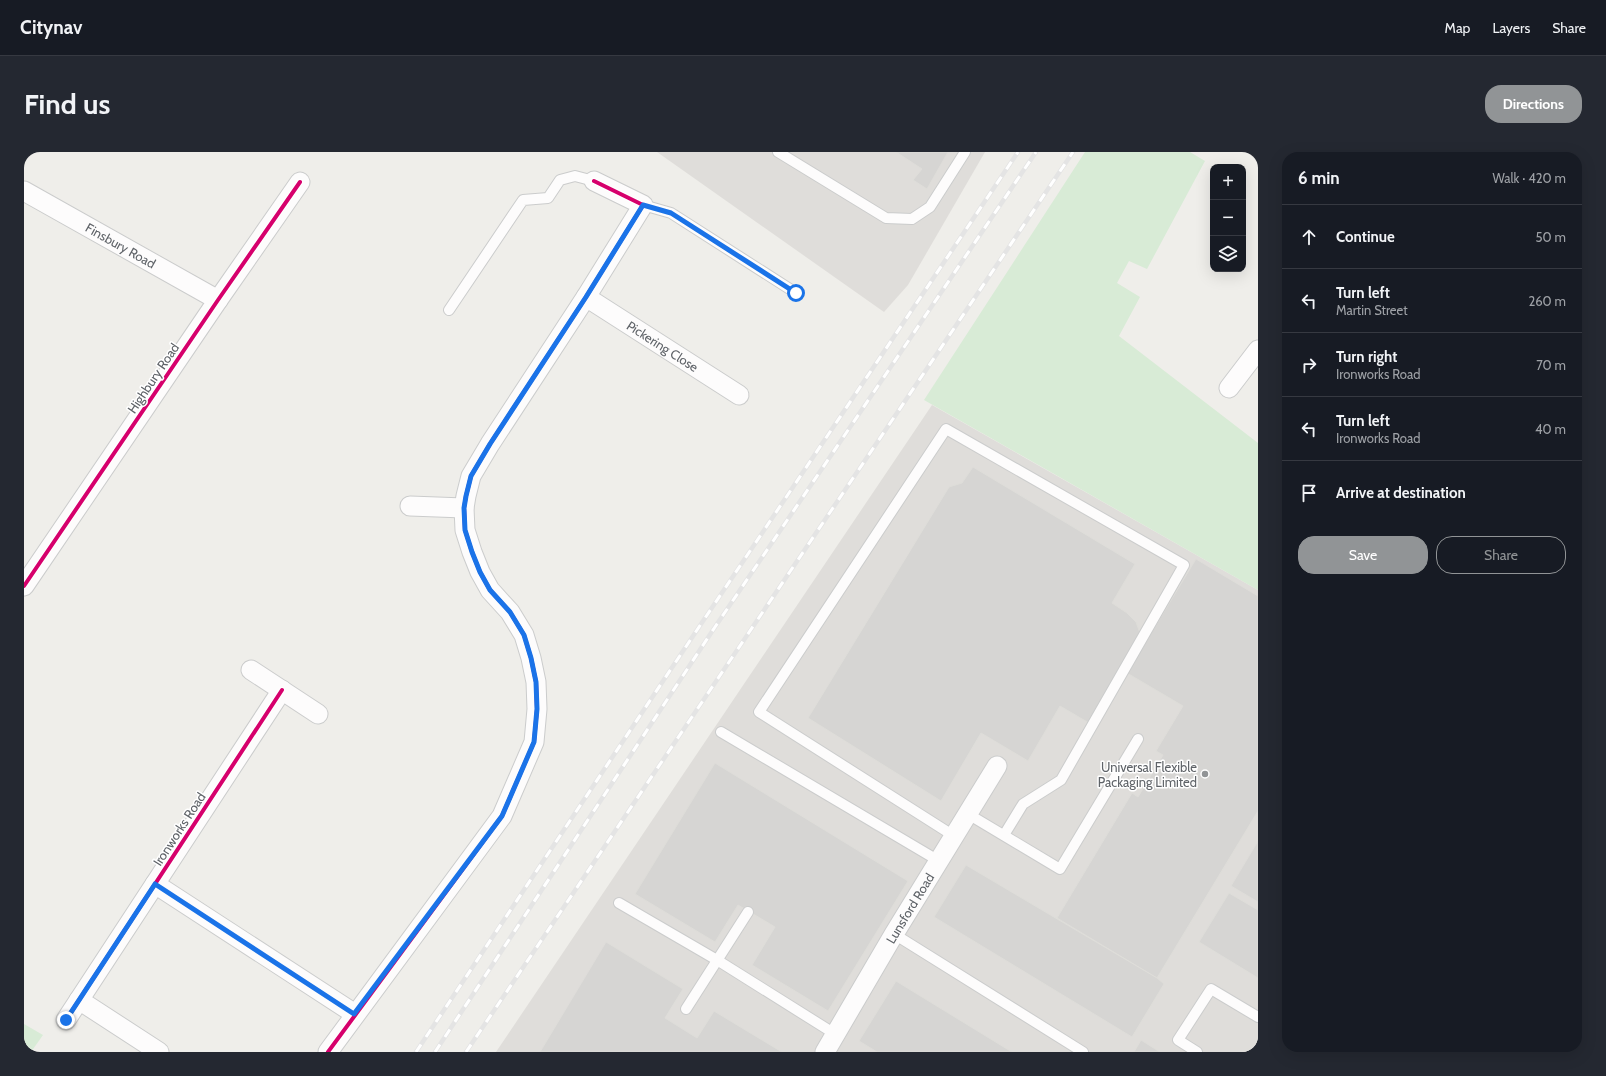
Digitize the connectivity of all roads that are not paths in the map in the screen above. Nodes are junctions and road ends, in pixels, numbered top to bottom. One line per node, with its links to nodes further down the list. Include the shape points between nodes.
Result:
1 (778, 152): 2 (lane, via 886,218 912,219 930,207)
2 (966, 152)
3 (594, 181): 6 (street); 10 (lane, via 575,176 560,180 548,198 523,200)
4 (300, 182): 9 (street, Highbury Road)
5 (24, 191): 9 (street, Finsbury Road)
6 (643, 205): 7 (lane, via 671,213); 8 (street)
7 (796, 293)
8 (586, 297): 13 (street, Pickering Close); 15 (street, via 486,450 471,476)
9 (218, 300): 16 (street, Highbury Road)
10 (449, 310)
11 (1258, 350): 12 (street)
12 (1229, 388)
13 (739, 395)
14 (410, 506): 15 (street)
15 (464, 508): 34 (street, via 465,530 480,572 490,590 510,612 524,635 531,658 537,689 534,742 502,816)
16 (24, 586)
17 (251, 670): 18 (street)
18 (282, 690): 19 (street); 27 (street, Ironworks Road)
19 (318, 714)
20 (721, 732): 26 (lane)
21 (1138, 739): 24 (lane, via 1060,869)
22 (997, 766): 23 (street, Lunsford Road)
23 (968, 814): 24 (lane); 25 (street, Lunsford Road)
24 (1004, 835): 25 (lane, via 1023,804 1061,780 1184,565 946,429 759,712)
25 (954, 836): 26 (street, Lunsford Road)
26 (939, 861): 30 (street, Lunsford Road)
27 (155, 884): 32 (street, Ironworks Road); 34 (street, Ironworks Road)
28 (619, 903): 31 (lane)
29 (748, 912): 31 (lane)
30 (894, 934): 37 (street, Lunsford Road); 41 (lane)
31 (716, 960): 33 (lane); 37 (lane)
32 (79, 1000): 36 (street, Ironworks Road); 38 (street)
33 (686, 1009)
34 (354, 1014): 39 (street)
35 (1258, 1017): 42 (lane, via 1211,989 1178,1040)
36 (66, 1020)
37 (835, 1034): 40 (street, Lunsford Road)
38 (159, 1052)
39 (328, 1052)
40 (825, 1052)
41 (1083, 1052)
42 (1197, 1052)

